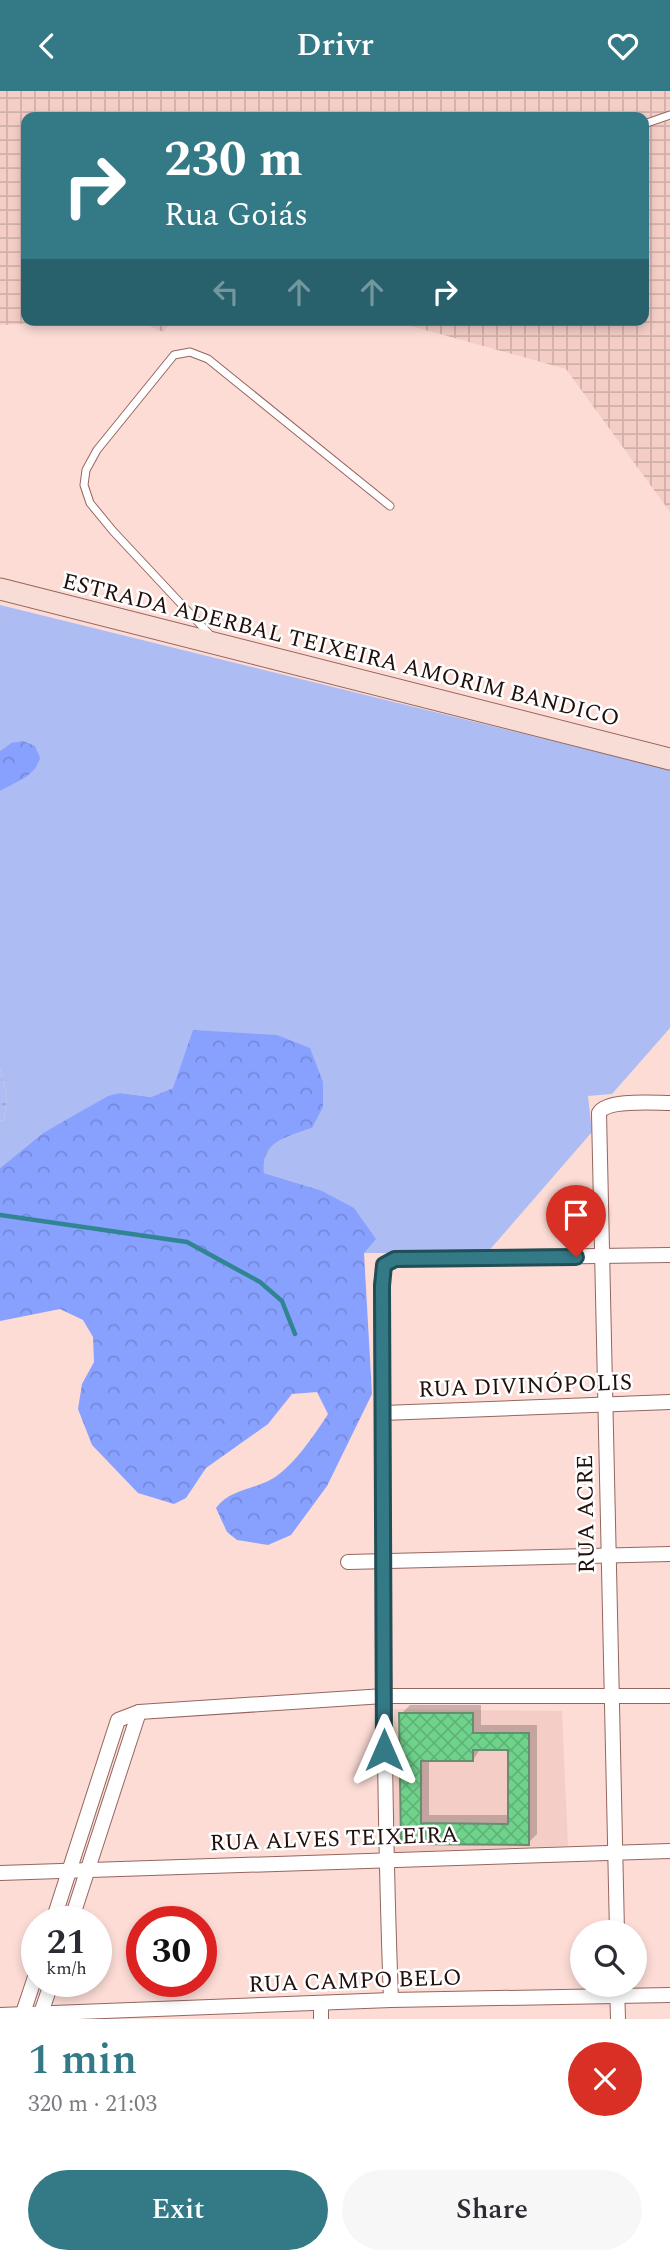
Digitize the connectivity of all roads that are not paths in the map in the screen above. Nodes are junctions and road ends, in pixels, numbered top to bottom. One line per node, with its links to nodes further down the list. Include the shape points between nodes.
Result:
1 (670, 115): 2 (lane)
2 (649, 122)
3 (390, 506): 5 (lane, via 208,359 181,352 169,359 90,462 85,493 113,531)
4 (0, 589): 5 (main road, ESTRADA ADERBAL TEIXEIRA AMORIM BANDICO)
5 (219, 645): 6 (main road, ESTRADA ADERBAL TEIXEIRA AMORIM BANDICO)
6 (670, 759)
7 (670, 1103): 9 (street, RUA ACRE, via 613,1104 599,1113)
8 (670, 1255): 9 (street)
9 (602, 1256): 11 (street, RUA ACRE); 12 (street, via 387,1261 383,1270)
10 (670, 1402): 11 (street, RUA DIVINÓPOLIS)
11 (605, 1404): 12 (street, RUA DIVINÓPOLIS); 14 (street, RUA ACRE)
12 (383, 1413): 16 (street)
13 (670, 1554): 14 (street)
14 (608, 1556): 16 (street); 18 (street, RUA ACRE)
15 (348, 1562): 16 (street)
16 (384, 1562): 17 (street)
17 (384, 1696): 18 (street); 20 (street); 23 (street)
18 (611, 1696): 19 (street); 22 (street, RUA ACRE)
19 (670, 1696)
20 (139, 1712): 24 (street); 25 (street, via 118,1720)
21 (670, 1851): 22 (street, RUA ALVES TEIXEIRA)
22 (615, 1852): 23 (street, RUA ALVES TEIXEIRA); 29 (street, RUA ACRE)
23 (385, 1859): 24 (street, RUA ALVES TEIXEIRA); 36 (street)
24 (87, 1869): 25 (street, RUA ALVES TEIXEIRA); 28 (street)
25 (70, 1870): 26 (street, RUA ALVES TEIXEIRA); 27 (street)
26 (0, 1873)
27 (58, 1906)
28 (76, 1906)
29 (617, 1920)
30 (570, 1992): 36 (street, RUA CAMPO BELO)
31 (647, 1993): 32 (street, RUA CAMPO BELO)
32 (670, 1995)
33 (29, 1997): 39 (street)
34 (46, 1997): 40 (street)
35 (617, 1997): 42 (street)
36 (391, 2000): 37 (street, RUA CAMPO BELO)
37 (321, 2003): 40 (street, RUA CAMPO BELO); 41 (street)
38 (0, 2015): 39 (street, RUA CAMPO BELO)
39 (22, 2017): 40 (street, RUA CAMPO BELO)
40 (40, 2017)
41 (321, 2019)
42 (618, 2019)

